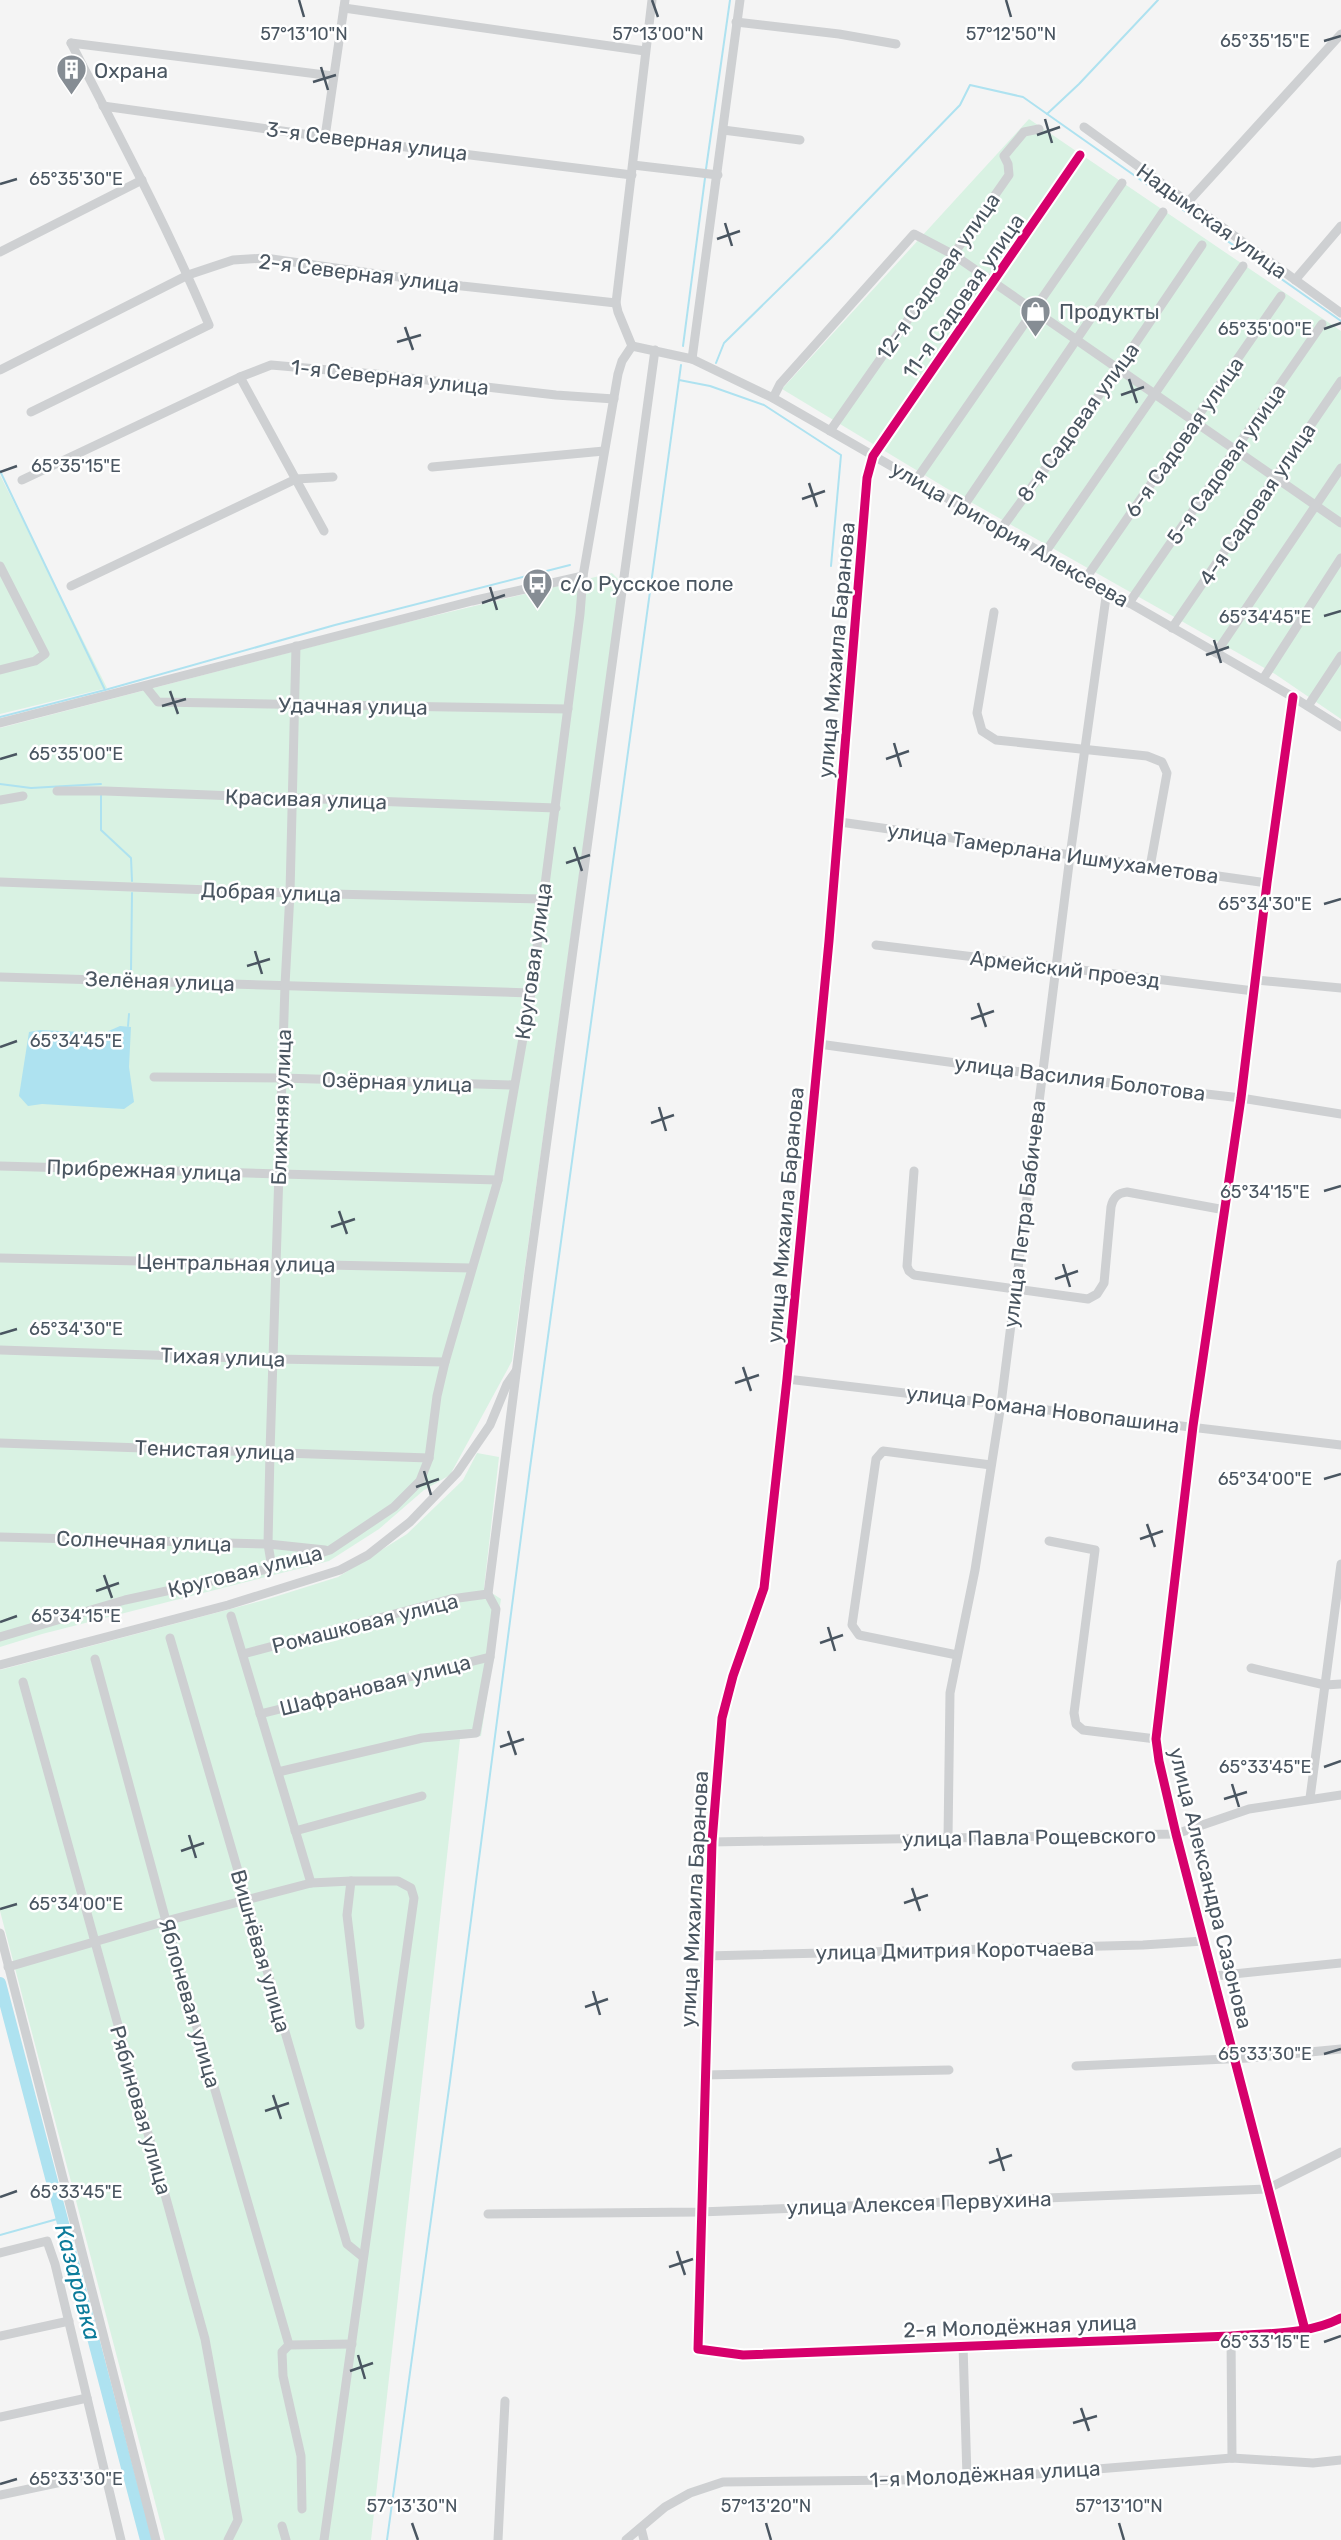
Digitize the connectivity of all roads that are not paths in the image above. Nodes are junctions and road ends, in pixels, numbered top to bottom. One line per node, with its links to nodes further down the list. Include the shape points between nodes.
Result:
1 (652, 0): 7 (street)
2 (740, 0): 4 (street)
3 (344, 4): 7 (street); 8 (street)
4 (736, 22): 6 (street); 12 (street)
5 (1341, 34): 20 (street)
6 (896, 44)
7 (645, 51): 16 (street)
8 (333, 76): 9 (street, via 71,43); 13 (street)
9 (103, 106): 13 (street, 3-я Северная улица); 18 (street)
10 (1084, 127): 20 (street, Надымская улица)
11 (1039, 129): 25 (street, 12-я Садовая улица, via 1024,132 1004,156 1009,175)
12 (723, 130): 14 (street); 17 (street)
13 (325, 137): 16 (street, 3-я Северная улица)
14 (800, 140)
15 (1080, 155): 29 (street, 11-я Садовая улица)
16 (633, 170): 17 (street, 3-я Северная улица); 31 (street)
17 (718, 175): 38 (street)
18 (142, 180): 24 (street); 27 (street)
19 (1122, 183): 32 (street)
20 (1188, 202): 28 (street, Надымская улица)
21 (1163, 212): 35 (street)
22 (1341, 226): 28 (street)
23 (1202, 245): 39 (street, 8-я Садовая улица)
24 (0, 252)
25 (954, 255): 29 (street); 44 (street, via 914,234 780,384); 48 (street, 12-я Садовая улица)
26 (1243, 266): 43 (street)
27 (188, 275): 31 (street, 2-я Северная улица, via 233,260 265,258); 40 (street, 2-я Северная улица); 46 (street, via 209,325)
28 (1295, 281): 33 (street, Надымская улица)
29 (994, 282): 32 (street); 51 (street, 11-я Садовая улица)
30 (1281, 296): 47 (street, 6-я Садовая улица)
31 (617, 303): 36 (street)
32 (1034, 310): 35 (street); 58 (street)
33 (1341, 313)
34 (1322, 324): 49 (street, 5-я Садовая улица)
35 (1075, 339): 39 (street); 60 (street)
36 (632, 346): 37 (street, улица Григория Алексеева); 45 (street, Круговая улица, via 622,361)
37 (655, 350): 38 (street, улица Григория Алексеева); 126 (street)
38 (692, 359): 44 (street, улица Григория Алексеева)
39 (1118, 369): 43 (street); 62 (street, 8-я Садовая улица)
40 (0, 370)
41 (240, 377): 45 (street, 1-я Северная улица, via 271,365); 56 (street); 57 (street, 1-я Северная улица)
42 (1341, 381): 55 (street, 4-я Садовая улица)
43 (1155, 394): 47 (street); 64 (street)
44 (773, 398): 48 (street, улица Григория Алексеева)
45 (614, 399): 50 (street, Круговая улица)
46 (31, 412)
47 (1195, 422): 49 (street); 68 (street, 6-я Садовая улица)
48 (830, 431): 51 (street, улица Григория Алексеева)
49 (1236, 450): 55 (street); 71 (street, 5-я Садовая улица)
50 (604, 451): 52 (street); 67 (street, Круговая улица)
51 (873, 456): 58 (street, улица Григория Алексеева); 92 (street, улица Михаила Баранова, via 867,478)
52 (432, 467)
53 (1341, 468): 59 (street)
54 (333, 477): 56 (street)
55 (1275, 477): 59 (street); 73 (street, 4-я Садовая улица)
56 (296, 479): 63 (street); 69 (street)
57 (22, 480)
58 (916, 480): 60 (street, улица Григория Алексеева)
59 (1315, 505): 61 (street); 75 (street)
60 (963, 507): 62 (street, улица Григория Алексеева)
61 (1341, 523)
62 (1001, 529): 64 (street, улица Григория Алексеева)
63 (324, 531)
64 (1044, 554): 68 (street, улица Григория Алексеева)
65 (1341, 558): 78 (street)
66 (0, 566): 77 (street, via 45,654)
67 (583, 576): 74 (street); 83 (street, Круговая улица)
68 (1086, 578): 70 (street, улица Григория Алексеева)
69 (71, 586)
70 (1107, 590): 71 (street, улица Григория Алексеева); 86 (street, улица Петра Бабичева)
71 (1129, 603): 73 (street, улица Григория Алексеева)
72 (994, 612): 86 (street, via 976,713 982,731 996,740)
73 (1172, 628): 75 (street, улица Григория Алексеева)
74 (296, 646): 79 (street); 81 (street, Ближняя улица)
75 (1216, 653): 78 (street, улица Григория Алексеева)
76 (1341, 656): 82 (street)
77 (0, 670)
78 (1263, 679): 80 (street, улица Григория Алексеева)
79 (146, 687): 81 (street, Удачная улица, via 158,702); 84 (street)
80 (1293, 697): 82 (street, улица Григория Алексеева); 96 (street, улица Александра Сазонова)
81 (294, 706): 83 (street, Удачная улица); 89 (street, Ближняя улица)
82 (1308, 706): 85 (street, улица Григория Алексеева)
83 (568, 709): 91 (street, Круговая улица)
84 (0, 723)
85 (1341, 727)
86 (1085, 748): 93 (street, улица Петра Бабичева); 94 (street, via 1147,756 1165,767)
87 (57, 791): 89 (street, Красивая улица)
88 (23, 796): 90 (street)
89 (291, 799): 91 (street, Красивая улица); 97 (street, Ближняя улица)
90 (0, 800)
91 (555, 808): 98 (street, Круговая улица)
92 (840, 822): 93 (street, улица Тамерлана Ишмухаметова); 107 (street, улица Михаила Баранова)
93 (1070, 856): 94 (street, улица Тамерлана Ишмухаметова); 100 (street, улица Петра Бабичева)
94 (1150, 867): 96 (street, улица Тамерлана Ишмухаметова)
95 (0, 882): 97 (street, Добрая улица)
96 (1267, 883): 102 (street, улица Александра Сазонова)
97 (290, 893): 98 (street, Добрая улица); 103 (street, Ближняя улица)
98 (542, 899): 106 (street, Круговая улица)
99 (876, 945): 100 (street, Армейский проезд)
100 (1055, 968): 105 (street, Армейский проезд); 108 (street, улица Петра Бабичева)
101 (0, 976): 103 (street, Зелёная улица)
102 (1256, 980): 104 (street); 105 (street, улица Александра Сазонова)
103 (285, 985): 106 (street, Зелёная улица); 110 (street, Ближняя улица)
104 (1341, 988)
105 (1254, 992): 112 (street, улица Александра Сазонова)
106 (530, 993): 111 (street, Круговая улица)
107 (819, 1044): 108 (street, улица Василия Болотова); 127 (street, улица Михаила Баранова)
108 (1042, 1074): 112 (street, улица Василия Болотова); 122 (street, улица Петра Бабичева)
109 (154, 1077): 110 (street, Озёрная улица)
110 (282, 1078): 111 (street, Озёрная улица); 116 (street, Ближняя улица)
111 (514, 1085): 117 (street, Круговая улица)
112 (1241, 1098): 113 (street, улица Василия Болотова); 118 (street, улица Александра Сазонова)
113 (1341, 1114)
114 (0, 1166): 116 (street, Прибрежная улица)
115 (914, 1171): 122 (street, via 909,1271)
116 (279, 1175): 117 (street, Прибрежная улица); 120 (street, Ближняя улица)
117 (498, 1180): 121 (street, Круговая улица)
118 (1225, 1210): 122 (street, via 1122,1192 1111,1207 1104,1283 1097,1294 1088,1299); 129 (street, улица Александра Сазонова)
119 (0, 1258): 120 (street, Центральная улица)
120 (277, 1265): 121 (street, Центральная улица); 124 (street, Ближняя улица)
121 (471, 1268): 125 (street, Круговая улица)
122 (1014, 1289): 128 (street, улица Петра Бабичева)
123 (0, 1350): 124 (street, Тихая улица)
124 (274, 1359): 125 (street, Тихая улица); 132 (street, Ближняя улица)
125 (445, 1362): 133 (street, Круговая улица)
126 (517, 1369): 141 (street); 149 (street, via 490,1425 457,1473 410,1522 368,1555 340,1570 228,1605)
127 (788, 1379): 128 (street, улица Романа Новопашина); 163 (street, улица Михаила Баранова, via 764,1588 722,1718)
128 (1001, 1404): 129 (street, улица Романа Новопашина); 134 (street, улица Петра Бабичева)
129 (1194, 1426): 131 (street, улица Романа Новопашина); 155 (street, улица Александра Сазонова)
130 (0, 1443): 132 (street, Тенистая улица)
131 (1341, 1445)
132 (270, 1452): 133 (street, Тенистая улица); 137 (street, Ближняя улица)
133 (429, 1458): 138 (street, Круговая улица, via 420,1481 394,1507)
134 (991, 1465): 146 (street, улица Петра Бабичева); 146 (street, via 883,1451 872,1476 852,1625 859,1635)
135 (0, 1537): 137 (street, Солнечная улица)
136 (1049, 1541): 155 (street, via 1095,1550 1076,1724 1083,1730)
137 (268, 1544): 138 (street, Солнечная улица); 140 (street, Ближняя улица)
138 (330, 1550): 140 (street, Круговая улица)
139 (1341, 1564): 153 (street)
140 (272, 1568): 143 (street, Круговая улица, via 125,1600)
141 (488, 1594): 145 (street, Ромашковая улица, via 451,1599); 147 (street, via 496,1609)
142 (231, 1616): 145 (street)
143 (0, 1637)
144 (170, 1638): 166 (street, Вишнёвая улица)
145 (243, 1654): 154 (street)
146 (957, 1655): 162 (street, улица Петра Бабичева, via 950,1693)
147 (490, 1657): 154 (street, Шафрановая улица); 156 (street, via 476,1733 422,1738)
148 (95, 1659): 167 (street, Яблоневая улица)
149 (0, 1665)
150 (1251, 1668): 153 (street)
151 (23, 1682): 169 (street, Рябиновая улица)
152 (1341, 1684): 153 (street)
153 (1325, 1685): 159 (street)
154 (261, 1714): 156 (street)
155 (1156, 1739): 161 (street, улица Александра Сазонова)
156 (278, 1772): 160 (street)
157 (422, 1796): 160 (street)
158 (1341, 1796): 159 (street, улица Павла Рощевского)
159 (1310, 1798): 161 (street, улица Павла Рощевского, via 1220,1817)
160 (295, 1831): 165 (street)
161 (1176, 1834): 162 (street, улица Павла Рощевского); 170 (street, улица Александра Сазонова)
162 (947, 1838): 163 (street, улица Павла Рощевского)
163 (712, 1842): 171 (street, улица Михаила Баранова)
164 (351, 1881): 165 (street); 175 (street, via 347,1915); 186 (street, via 398,1881 411,1888 414,1898)
165 (311, 1884): 166 (street)
166 (246, 1900): 167 (street); 186 (street, Вишнёвая улица, via 347,2244)
167 (166, 1921): 169 (street); 193 (street, Яблоневая улица)
168 (0, 1933): 173 (street)
169 (93, 1941): 173 (street); 209 (street, Рябиновая улица, via 205,2339 238,2520)
170 (1203, 1941): 171 (street, улица Дмитрия Коротчаева); 174 (street, улица Александра Сазонова)
171 (707, 1956): 180 (street, улица Михаила Баранова)
172 (1341, 1963): 174 (street)
173 (8, 1968): 208 (street)
174 (1214, 1976): 177 (street, улица Александра Сазонова)
175 (360, 2025)
176 (1341, 2049): 177 (street)
177 (1234, 2057): 178 (street); 182 (street, улица Александра Сазонова)
178 (1076, 2066)
179 (949, 2070): 180 (street)
180 (704, 2075): 183 (street, улица Михаила Баранова)
181 (1341, 2152): 182 (street, улица Алексея Первухина)
182 (1267, 2189): 183 (street, улица Алексея Первухина); 189 (street, улица Александра Сазонова)
183 (700, 2212): 184 (street, улица Алексея Первухина); 195 (street, улица Михаила Баранова)
184 (488, 2214)
185 (0, 2253): 188 (street, via 47,2241)
186 (363, 2256): 192 (street)
187 (1341, 2318): 189 (street, 2-я Молодёжная улица)
188 (69, 2321): 190 (street); 196 (street)
189 (1305, 2330): 191 (street, 2-я Молодёжная улица)
190 (0, 2336)
191 (1231, 2336): 194 (street, 2-я Молодёжная улица); 199 (street)
192 (352, 2344): 193 (street); 211 (street)
193 (289, 2345): 204 (street, Яблоневая улица, via 282,2352 283,2376 301,2456)
194 (963, 2345): 195 (street, 2-я Молодёжная улица, via 743,2355); 202 (street)
195 (698, 2349)
196 (87, 2398): 198 (street); 201 (street)
197 (505, 2401): 212 (street)
198 (0, 2417)
199 (1232, 2458): 200 (street, 1-я Молодёжная улица, via 1313,2463); 202 (street, 1-я Молодёжная улица)
200 (1341, 2460)
201 (104, 2473): 203 (street); 207 (street)
202 (967, 2477): 206 (street, 1-я Молодёжная улица, via 723,2482 682,2497)
203 (0, 2495)
204 (302, 2509)
205 (282, 2526): 210 (street)
206 (641, 2528): 213 (street, 1-я Молодёжная улица); 214 (street)
207 (121, 2540)
208 (156, 2540)
209 (228, 2540)
210 (286, 2540)
211 (324, 2540)
212 (498, 2540)
213 (626, 2540)
214 (644, 2540)

